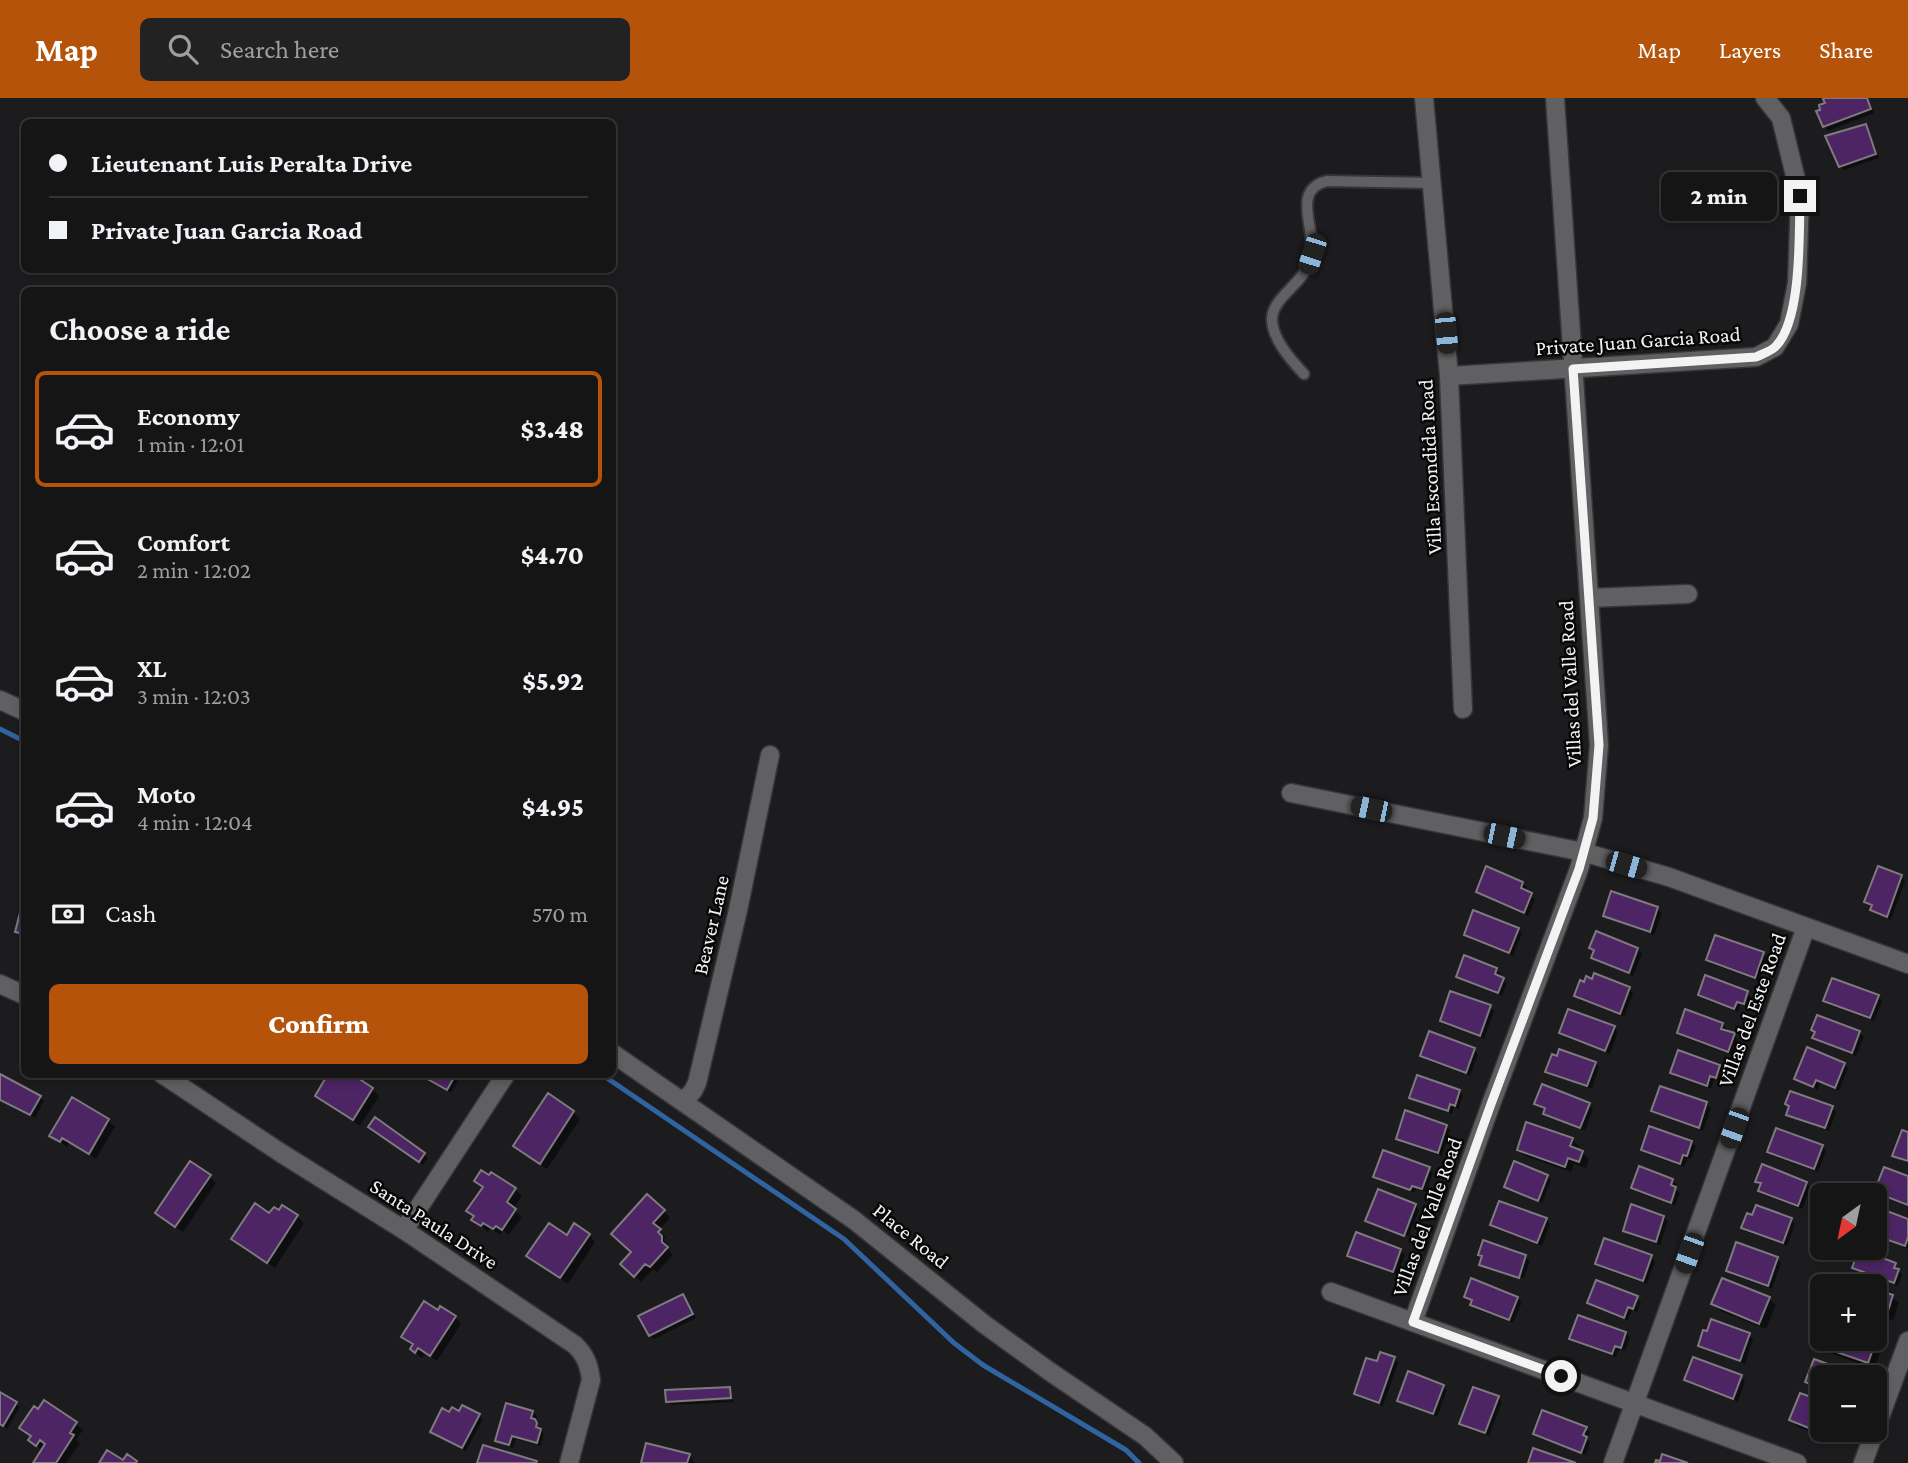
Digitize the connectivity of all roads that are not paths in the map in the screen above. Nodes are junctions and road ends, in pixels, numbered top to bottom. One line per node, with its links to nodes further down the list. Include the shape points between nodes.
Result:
1 (1424, 98): 4 (street, Villa Escondida Road)
2 (1555, 98): 5 (street, Villas del Valle Road)
3 (1765, 98): 5 (street, Private Juan Garcia Road, via 1781,118 1800,196 1797,284 1789,324 1776,347 1756,357)
4 (1431, 183): 6 (lane, via 1327,181 1311,188 1307,206 1312,254 1306,272 1274,308 1272,319 1280,343); 7 (street, Villa Escondida Road)
5 (1573, 369): 7 (street, Private Juan Garcia Road); 9 (street, Villas del Valle Road)
6 (1304, 374)
7 (1449, 376): 11 (street, Villa Escondida Road)
8 (1688, 594): 9 (street)
9 (1589, 598): 15 (street, Villas del Valle Road, via 1599,745 1593,818)
10 (0, 701): 12 (street)
11 (1463, 709)
12 (21, 710)
13 (770, 755): 23 (street, Beaver Lane, via 697,1083)
14 (1291, 793): 15 (street)
15 (1583, 852): 16 (street, via 1669,877); 26 (street, Villas del Valle Road)
16 (1806, 927): 17 (street); 28 (street, Villas del Este Road)
17 (1908, 964)
18 (0, 984): 19 (street)
19 (21, 994)
20 (616, 1056): 23 (street, Place Road)
21 (168, 1078): 24 (street, Santa Paula Drive)
22 (503, 1078): 24 (street)
23 (684, 1101): 30 (street, Place Road, via 855,1220 984,1324 1145,1436)
24 (404, 1230): 29 (street, Santa Paula Drive, via 584,1354 590,1380)
25 (1331, 1292): 26 (street)
26 (1413, 1322): 28 (street)
27 (1908, 1341): 33 (street)
28 (1635, 1403): 31 (street, Villas del Este Road); 32 (street)
29 (569, 1463)
30 (1174, 1463)
31 (1613, 1463)
32 (1797, 1463)
33 (1863, 1463)

